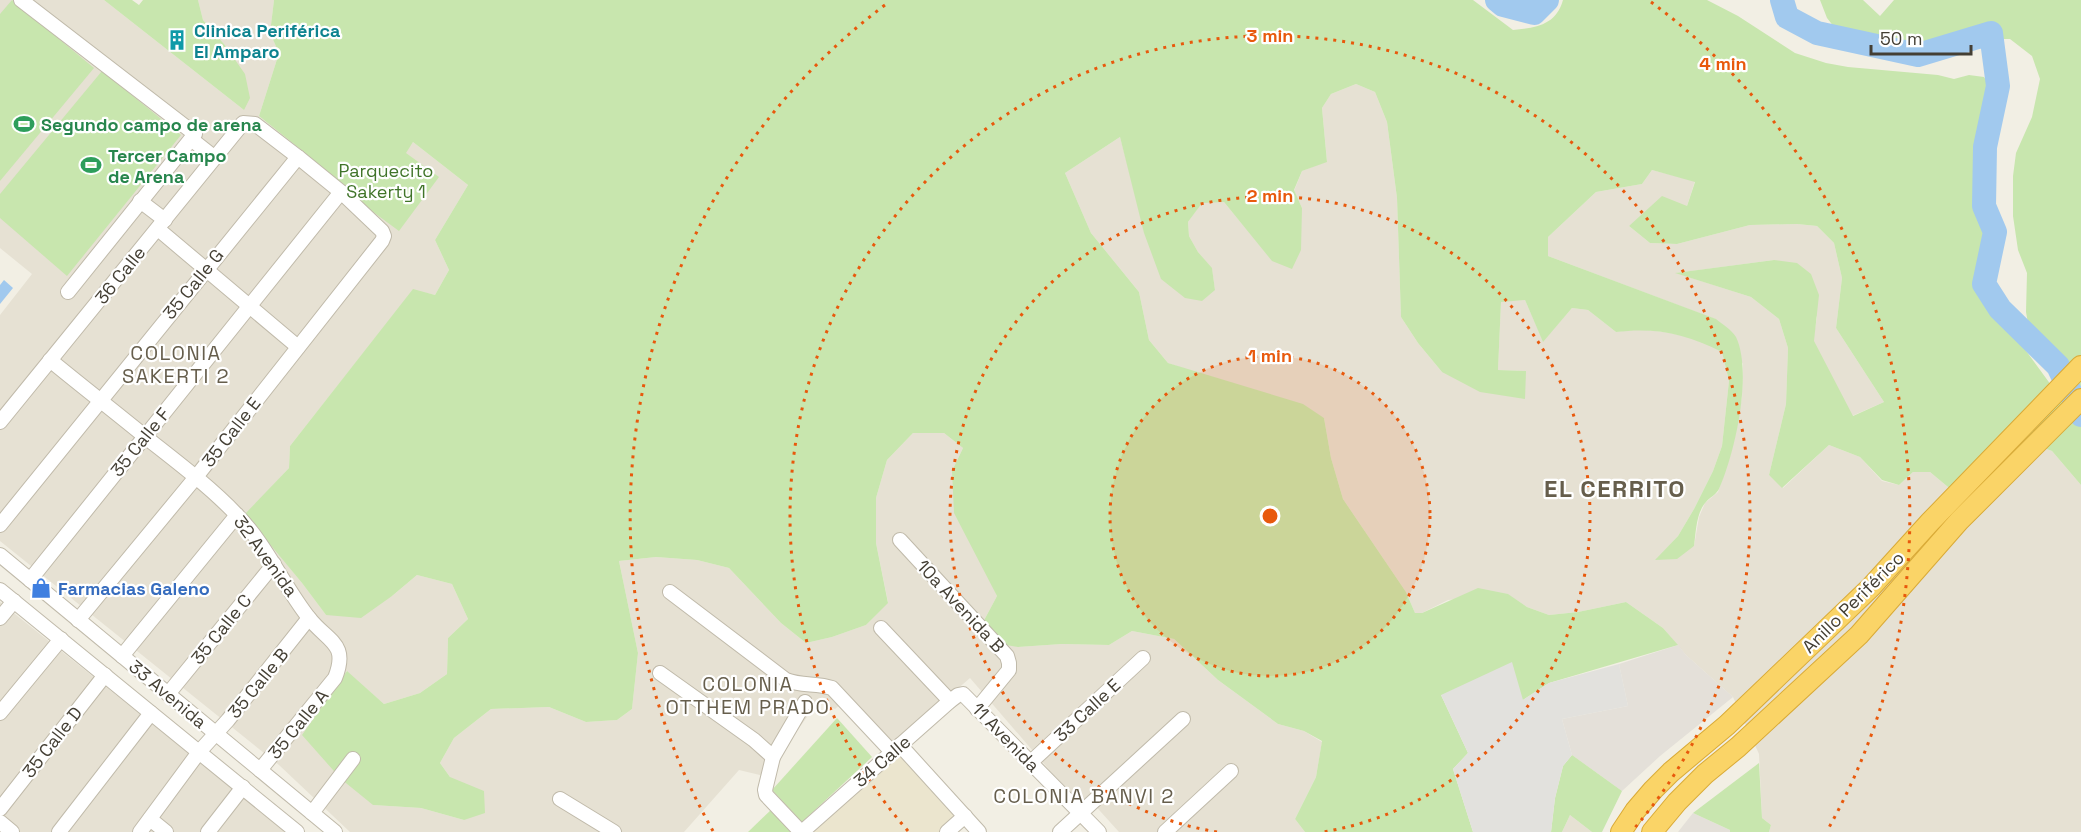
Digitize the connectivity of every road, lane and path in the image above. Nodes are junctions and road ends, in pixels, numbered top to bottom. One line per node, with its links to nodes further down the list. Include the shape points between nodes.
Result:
1 (21, 0): 2 (street, via 195,134)
2 (191, 139): 4 (street); 6 (street)
3 (298, 157): 4 (street, 36 Calle, via 255,124 243,123); 5 (street); 8 (street, 35 Calle G)
4 (215, 158): 7 (street, 36 Calle)
5 (341, 192): 10 (street, 35 Calle F); 11 (street, 35 Calle E, via 379,226 384,236)
6 (140, 201): 7 (street); 9 (street)
7 (161, 225): 8 (street); 12 (street, 36 Calle)
8 (205, 269): 10 (street); 15 (street, 35 Calle G)
9 (68, 292)
10 (250, 306): 11 (street); 17 (street, 35 Calle F)
11 (298, 347): 18 (street, 35 Calle E)
12 (50, 360): 15 (street, 32 Avenida); 16 (street, 36 Calle)
13 (2081, 366): 76 (highway, Anillo Periférico, via 1871,587 1653,790)
14 (2081, 399): 77 (highway, Anillo Periférico, via 1959,521 1859,634 1691,788)
15 (100, 400): 17 (street, 32 Avenida); 20 (street, 35 Calle G)
16 (0, 422)
17 (145, 436): 18 (street, 32 Avenida); 24 (street, 35 Calle F)
18 (196, 477): 19 (street, 32 Avenida); 30 (street, 35 Calle E)
19 (237, 515): 23 (street, 32 Avenida); 33 (street)
20 (0, 525)
21 (900, 540): 42 (street, 10a Avenida B, via 1007,656 1008,670)
22 (0, 555): 24 (street, 33 Avenida)
23 (274, 564): 29 (street, 32 Avenida); 38 (street, 35 Calle C)
24 (30, 580): 30 (street, 33 Avenida)
25 (0, 590): 27 (street, 33 Avenida)
26 (670, 592): 47 (street, via 786,680 832,688)
27 (14, 601): 28 (street); 32 (street, 33 Avenida)
28 (0, 618)
29 (309, 618): 37 (street, 32 Avenida, via 341,655); 46 (street, 35 Calle B)
30 (78, 620): 33 (street, 33 Avenida)
31 (881, 628): 40 (street, 11 Avenida)
32 (61, 639): 36 (street, 33 Avenida); 43 (street)
33 (122, 656): 38 (street, 33 Avenida)
34 (1143, 658): 51 (street, 33 Calle E)
35 (660, 673): 49 (street)
36 (105, 675): 44 (street, 33 Avenida); 56 (street, 35 Calle D)
37 (335, 678): 52 (street, 35 Calle A)
38 (168, 694): 46 (street, 33 Avenida)
39 (963, 694): 40 (street, 34 Calle); 42 (street, 11 Avenida)
40 (950, 701): 47 (street, 34 Calle)
41 (805, 702): 49 (street)
42 (977, 709): 51 (street, 11 Avenida)
43 (0, 713)
44 (151, 713): 48 (street, 33 Avenida); 64 (street)
45 (1183, 718): 57 (street)
46 (216, 733): 48 (street, 35 Calle B); 52 (street, 33 Avenida)
47 (896, 749): 59 (street); 70 (street, 34 Calle)
48 (199, 752): 54 (street, 33 Avenida); 60 (street, 35 Calle B)
49 (773, 757): 70 (street, via 765,782 766,795)
50 (353, 759): 58 (street)
51 (1031, 762): 57 (street, 11 Avenida)
52 (260, 770): 58 (street, 33 Avenida)
53 (1231, 771): 75 (street)
54 (243, 787): 62 (street, 33 Avenida); 67 (street)
55 (560, 799): 69 (street)
56 (0, 809)
57 (1081, 812): 73 (street); 74 (street, 11 Avenida)
58 (312, 813): 68 (street, 33 Avenida)
59 (965, 816): 71 (street); 72 (street)
60 (150, 819): 65 (street, 35 Calle B); 66 (street)
61 (0, 822): 63 (street)
62 (293, 831)
63 (12, 832)
64 (59, 832)
65 (140, 832)
66 (166, 832)
67 (208, 832)
68 (335, 832)
69 (614, 832)
70 (801, 832)
71 (947, 832)
72 (979, 832)
73 (1060, 832)
74 (1098, 832)
75 (1165, 832)
76 (1621, 832)
77 (1652, 832)

